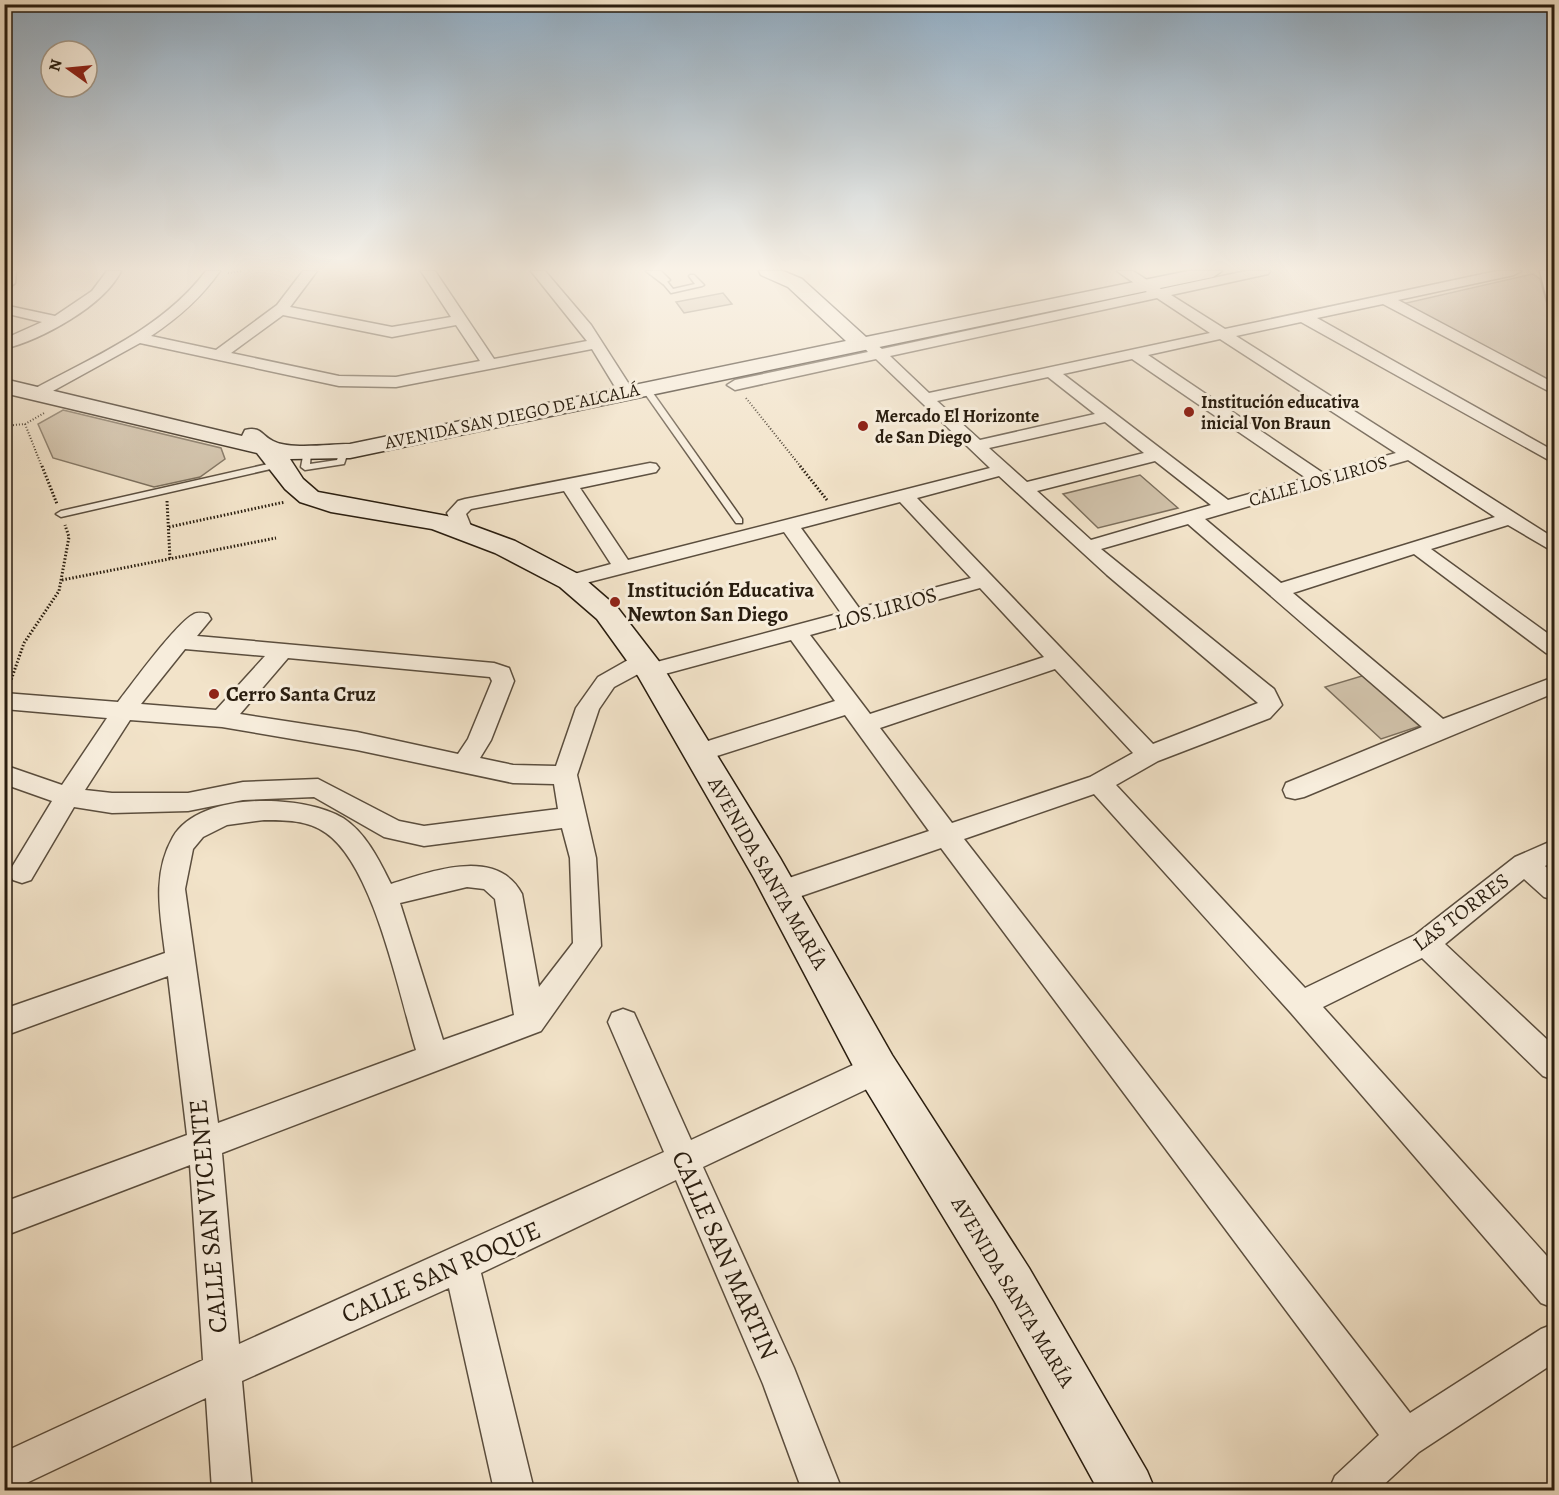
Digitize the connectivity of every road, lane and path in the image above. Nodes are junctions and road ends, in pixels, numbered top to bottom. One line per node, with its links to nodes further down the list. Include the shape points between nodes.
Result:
1 (133, 341): 24 (street)
2 (150, 341): 15 (street)
3 (239, 341): 15 (street)
4 (474, 341): 17 (street)
5 (593, 341): 12 (street)
6 (862, 341): 13 (street)
7 (894, 341): 13 (street, AVENIDA SAN DIEGO DE ALCALÁ)
8 (1190, 341): 14 (street)
9 (1232, 341): 31 (street)
10 (1346, 341): 33 (street)
11 (1463, 341): 22 (street)
12 (596, 344): 17 (street); 23 (street)
13 (868, 346): 16 (street, AVENIDA SAN DIEGO DE ALCALÁ); 25 (street)
14 (1134, 353): 18 (street); 37 (street)
15 (219, 355): 17 (street, via 339,381 366,383 396,382)
16 (803, 362): 20 (street); 23 (street, AVENIDA SAN DIEGO DE ALCALÁ)
17 (490, 365)
18 (1050, 371): 25 (street); 26 (street)
19 (4, 373): 24 (street, AVENIDA SAN DIEGO DE ALCALÁ)
20 (735, 385): 43 (path)
21 (4, 386): 24 (street, AVENIDA SAN DIEGO DE ALCALÁ)
22 (1554, 389)
23 (635, 390): 29 (street, AVENIDA SAN DIEGO DE ALCALÁ); 47 (lane)
24 (51, 393): 27 (path); 34 (street, AVENIDA SAN DIEGO DE ALCALÁ)
25 (925, 399): 30 (street)
26 (1108, 416): 30 (street); 32 (street)
27 (25, 424): 28 (path); 44 (path)
28 (4, 426)
29 (375, 444): 34 (street, AVENIDA SAN DIEGO DE ALCALÁ); 34 (street, AVENIDA SAN DIEGO DE ALCALÁ, via 300,442)
30 (976, 446): 36 (street)
31 (1410, 454): 37 (street, CALLE LOS LIRIOS); 46 (street)
32 (1158, 455): 39 (street); 42 (street)
33 (1554, 458)
34 (287, 462): 40 (lane); 49 (path); 50 (street, AVENIDA SANTA MARÍA, via 331,504 438,522)
35 (650, 468): 38 (street)
36 (1002, 470): 39 (street); 41 (street)
37 (1319, 479): 42 (street, CALLE LOS LIRIOS)
38 (568, 485): 50 (street, via 465,505 456,513); 56 (street)
39 (1023, 489): 54 (street)
40 (167, 491): 44 (lane); 49 (path)
41 (904, 495): 43 (street); 59 (street)
42 (1226, 508): 45 (street, CALLE LOS LIRIOS)
43 (837, 513): 48 (street)
44 (61, 514): 57 (path, via 69,537)
45 (1192, 518): 54 (street, CALLE LOS LIRIOS); 60 (street)
46 (1510, 518): 52 (street); 53 (street)
47 (739, 521)
48 (789, 525): 56 (street); 61 (street)
49 (169, 527): 55 (path)
50 (463, 531): 58 (street, AVENIDA SANTA MARÍA, via 505,547)
51 (276, 538): 55 (path)
52 (1416, 546): 60 (street); 65 (street)
53 (1554, 546)
54 (1087, 547): 76 (street, via 1266,695 1270,705 1262,712)
55 (170, 559): 57 (path)
56 (623, 567): 58 (street)
57 (61, 580): 70 (path, via 59,591 24,643)
58 (570, 581): 68 (street, AVENIDA SANTA MARÍA, via 607,613)
59 (983, 581): 61 (street, LOS LIRIOS); 67 (street)
60 (1279, 590): 74 (street)
61 (855, 617): 63 (street, LOS LIRIOS)
62 (200, 619): 64 (street)
63 (797, 633): 68 (street, LOS LIRIOS); 72 (street)
64 (179, 641): 66 (street); 71 (street)
65 (1554, 648)
66 (282, 651): 73 (street); 77 (street, via 483,669 501,674 503,681)
67 (1058, 660): 72 (street); 76 (street)
68 (646, 666): 75 (street, AVENIDA SANTA MARÍA); 79 (street, LOS LIRIOS, via 606,682 588,708)
69 (1554, 685): 74 (street)
70 (7, 694): 71 (street)
71 (123, 713): 73 (street); 82 (street)
72 (857, 715): 75 (street); 84 (street)
73 (222, 719): 77 (street)
74 (1440, 729): 81 (street)
75 (699, 753): 89 (street, AVENIDA SANTA MARÍA)
76 (1149, 755): 80 (street)
77 (465, 764): 79 (street, via 513,774)
78 (4, 774): 82 (street)
79 (565, 775): 83 (street)
80 (1099, 783): 84 (street); 93 (street)
81 (1295, 790)
82 (68, 797): 83 (street, via 112,803 188,802 243,791 318,788 393,830 424,836); 87 (street)
83 (572, 817): 94 (street, via 583,858 587,946)
84 (946, 835): 89 (street); 107 (street)
85 (1554, 850): 86 (street, LAS TORRES)
86 (1524, 864): 88 (street); 91 (street, LAS TORRES)
87 (22, 872)
88 (1554, 889)
89 (781, 892): 99 (street, AVENIDA SANTA MARÍA)
90 (384, 897): 92 (street, CALLE SAN VICENTE, via 359,848 334,825 306,814 263,809 217,818 193,830 179,850 171,889); 94 (street, via 466,876 491,879 508,894); 97 (street, CALLE SAN VICENTE)
91 (1425, 943): 93 (street, LAS TORRES); 98 (street)
92 (178, 950): 96 (street); 100 (street, CALLE SAN VICENTE)
93 (1301, 1004): 104 (street)
94 (530, 1022): 97 (street)
95 (623, 1022): 101 (street, CALLE SAN MARTIN)
96 (4, 1023)
97 (434, 1059): 100 (street)
98 (1554, 1066)
99 (877, 1069): 101 (street, CALLE SAN ROQUE); 113 (street, AVENIDA SANTA MARÍA, via 1012,1285)
100 (205, 1146): 102 (street); 106 (street, CALLE SAN VICENTE)
101 (683, 1160): 103 (street, CALLE SAN ROQUE); 112 (street, CALLE SAN MARTIN, via 782,1382)
102 (4, 1219)
103 (461, 1264): 106 (street, CALLE SAN ROQUE); 111 (street)
104 (1554, 1290)
105 (1554, 1342): 107 (street)
106 (221, 1371): 108 (street, CALLE SAN ROQUE); 110 (street, CALLE SAN VICENTE)
107 (1405, 1438): 109 (street)
108 (4, 1473)
109 (1361, 1487)
110 (232, 1491)
111 (514, 1491)
112 (822, 1491)
113 (1128, 1491)

